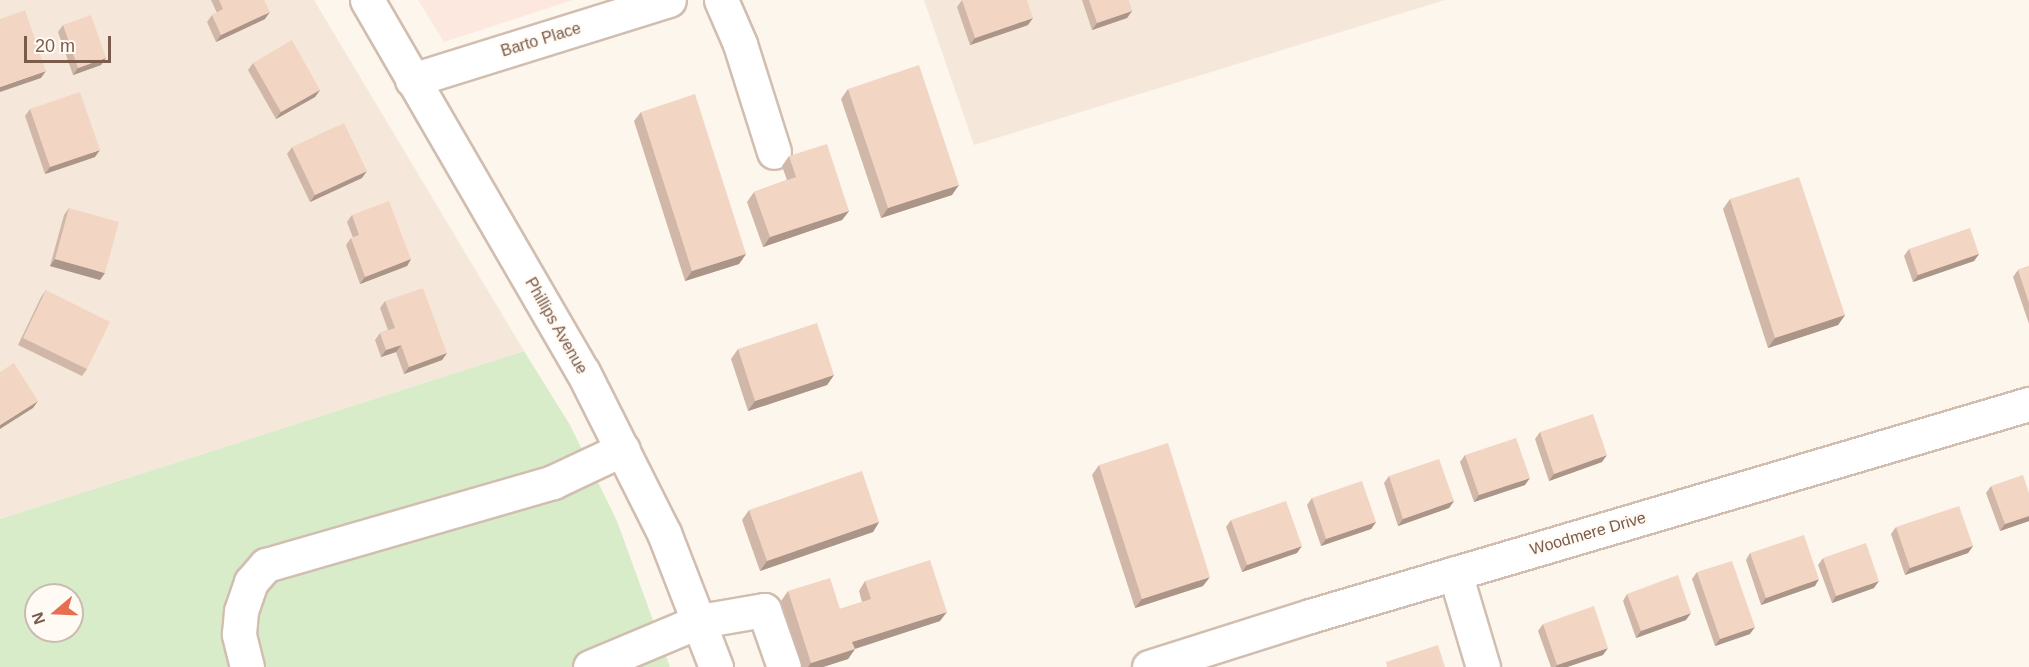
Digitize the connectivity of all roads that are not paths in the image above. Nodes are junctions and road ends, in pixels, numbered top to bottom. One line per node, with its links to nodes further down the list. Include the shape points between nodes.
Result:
1 (367, 0): 4 (street, Phillips Avenue)
2 (669, 0): 4 (street, Barto Place)
3 (721, 0): 5 (street, via 740,44)
4 (412, 80): 7 (street, Phillips Avenue, via 583,372)
5 (774, 152)
6 (2029, 404): 8 (street, Woodmere Drive)
7 (623, 449): 9 (street, Phillips Avenue, via 668,542); 10 (street, via 553,482 266,565 252,582 242,611 239,634)
8 (1455, 573): 14 (street, Woodmere Drive); 15 (street)
9 (700, 621): 11 (street); 12 (street, Phillips Avenue); 13 (street, via 764,610)
10 (247, 667)
11 (590, 667)
12 (716, 667)
13 (784, 667)
14 (1149, 667)
15 (1483, 667)

